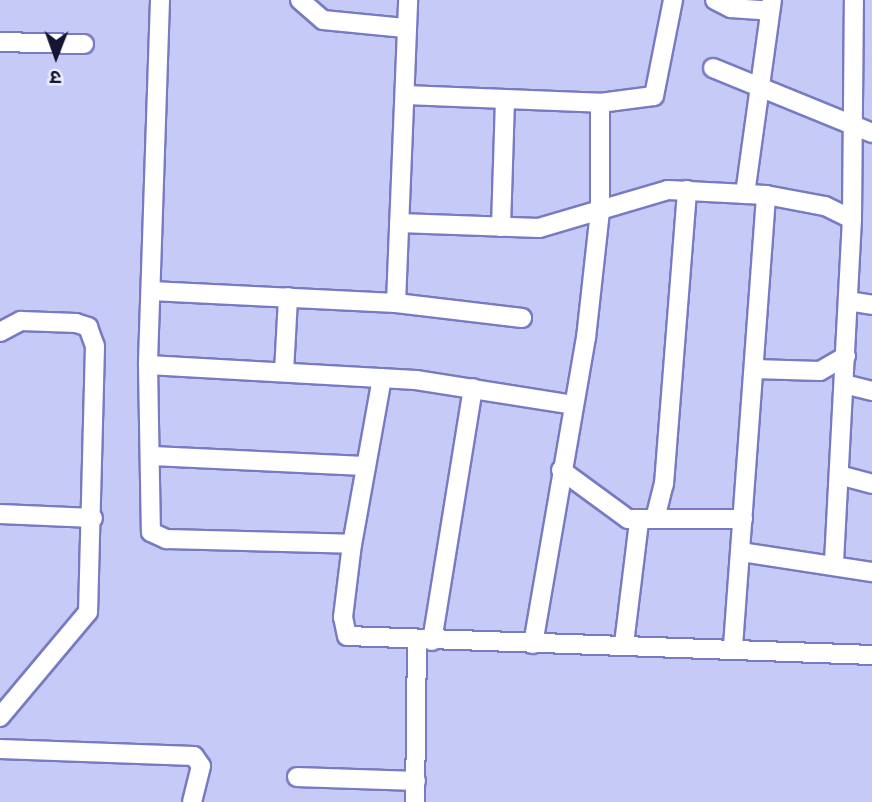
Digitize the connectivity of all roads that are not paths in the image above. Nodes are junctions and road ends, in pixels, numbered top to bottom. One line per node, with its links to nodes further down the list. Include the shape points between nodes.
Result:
1 (160, 0): 25 (street)
2 (300, 0): 8 (street, via 323,20)
3 (408, 0): 8 (street)
4 (673, 0): 15 (street, via 656,93)
5 (715, 0): 7 (street, via 731,8)
6 (854, 0): 16 (street)
7 (771, 6): 12 (street)
8 (405, 29): 13 (street)
9 (0, 43): 10 (street)
10 (84, 44)
11 (713, 68): 12 (street)
12 (763, 89): 16 (street); 19 (street)
13 (405, 95): 14 (street); 23 (street)
14 (505, 102): 15 (street); 24 (street)
15 (600, 103): 21 (street)
16 (854, 125): 17 (street); 22 (street)
17 (872, 133)
18 (687, 191): 19 (street); 21 (street, via 638,196); 49 (street, via 664,485)
19 (745, 194): 20 (street)
20 (766, 195): 22 (street, via 825,206); 34 (street)
21 (600, 212): 24 (street, via 539,228); 40 (street)
22 (852, 219): 27 (street)
23 (399, 223): 24 (street); 28 (street)
24 (501, 227)
25 (151, 290): 26 (street); 33 (street)
26 (288, 298): 28 (street); 35 (street)
27 (848, 301): 29 (street); 32 (street)
28 (396, 303): 30 (street)
29 (872, 305)
30 (522, 318)
31 (0, 332): 47 (street, via 21,321 76,323 92,332)
32 (846, 356): 34 (street, via 820,371); 37 (street)
33 (148, 365): 35 (street); 41 (street)
34 (754, 369): 48 (street)
35 (284, 372): 36 (street)
36 (382, 378): 38 (street); 42 (street)
37 (844, 384): 39 (street); 44 (street)
38 (473, 388): 40 (street); 54 (street)
39 (872, 391)
40 (573, 405): 43 (street)
41 (151, 456): 42 (street); 50 (street, via 148,523 157,537)
42 (366, 466): 50 (street)
43 (561, 470): 49 (street, via 618,515); 55 (street)
44 (839, 475): 45 (street); 52 (street)
45 (872, 484)
46 (0, 514): 47 (street)
47 (93, 518): 59 (street, via 88,612)
48 (743, 519): 49 (street); 51 (street)
49 (647, 520): 56 (street)
50 (352, 544): 54 (street, via 343,617 347,636)
51 (741, 552): 52 (street); 57 (street)
52 (834, 562): 53 (street)
53 (872, 572)
54 (424, 641): 55 (street); 62 (street)
55 (533, 644): 56 (street)
56 (624, 644): 57 (street)
57 (733, 646): 58 (street)
58 (872, 655)
59 (0, 717)
60 (0, 749): 63 (street, via 194,756 201,766)
61 (297, 777): 62 (street)
62 (416, 781): 64 (street)
63 (192, 802)
64 (415, 802)

